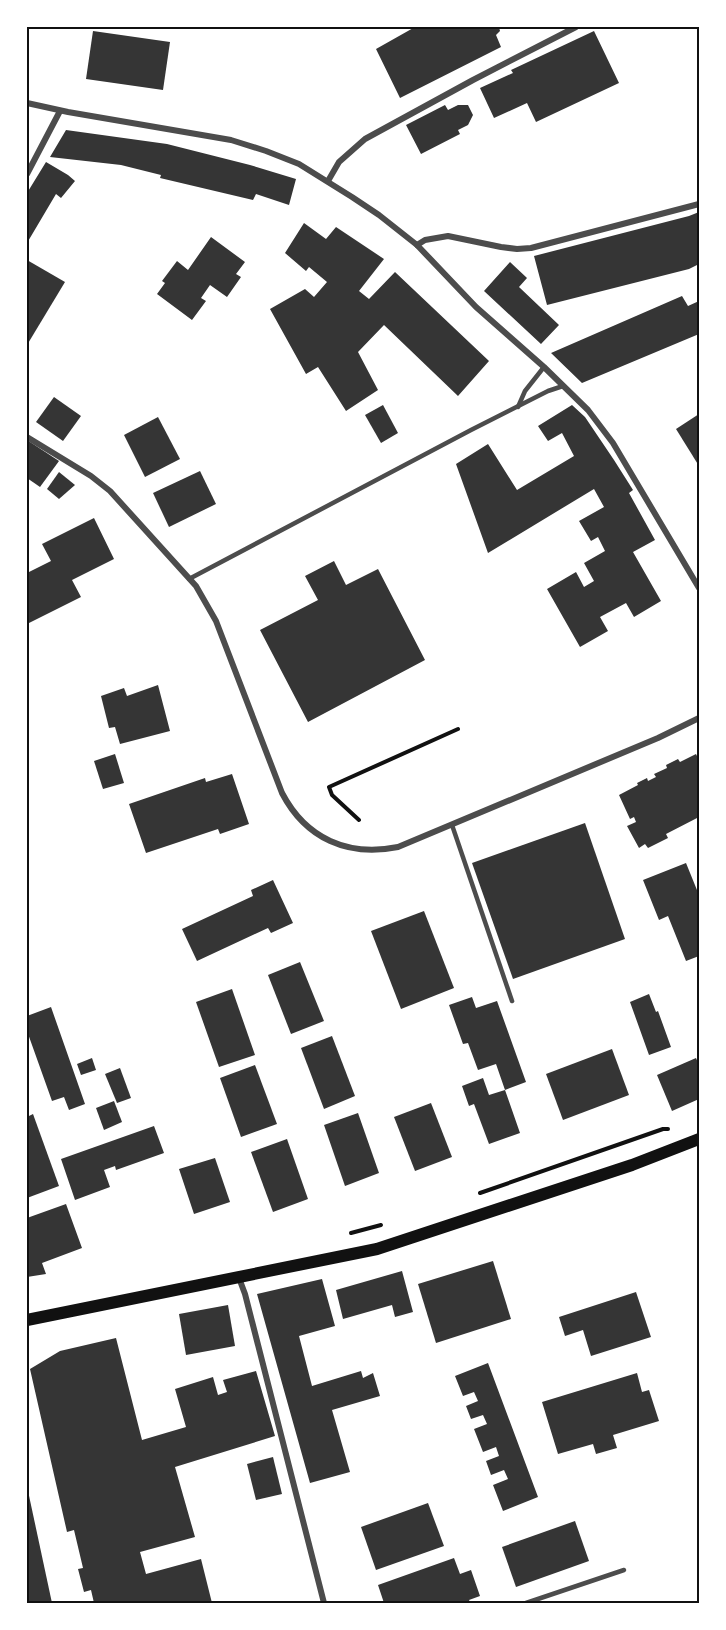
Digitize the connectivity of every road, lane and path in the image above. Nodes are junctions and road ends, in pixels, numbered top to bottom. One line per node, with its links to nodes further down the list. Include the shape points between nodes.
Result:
1 (576, 27): 5 (street, via 365,139 339,162)
2 (27, 103): 3 (street)
3 (60, 111): 4 (street); 5 (street, via 231,140 299,164)
4 (27, 174)
5 (328, 181): 7 (street)
6 (699, 204): 7 (street, via 531,248 509,248 448,236)
7 (417, 245): 8 (street, via 476,307)
8 (544, 368): 9 (street); 10 (lane)
9 (563, 386): 10 (lane); 13 (street, via 613,443)
10 (517, 407): 12 (lane)
11 (27, 437): 12 (street, via 110,491)
12 (189, 579): 17 (street, via 216,621 282,793 305,825 343,846 374,850 398,847)
13 (699, 588)
14 (699, 718): 17 (street)
15 (458, 729): 16 (path, via 329,787 332,795)
16 (358, 820)
17 (452, 825): 18 (lane)
18 (512, 1001)
19 (674, 1129): 21 (path, via 663,1129)
20 (699, 1139): 24 (main road, via 377,1249)
21 (477, 1194)
22 (388, 1223): 23 (path)
23 (342, 1235)
24 (239, 1278): 25 (main road); 27 (street)
25 (27, 1320)
26 (624, 1570): 28 (lane)
27 (324, 1603)
28 (526, 1603)

